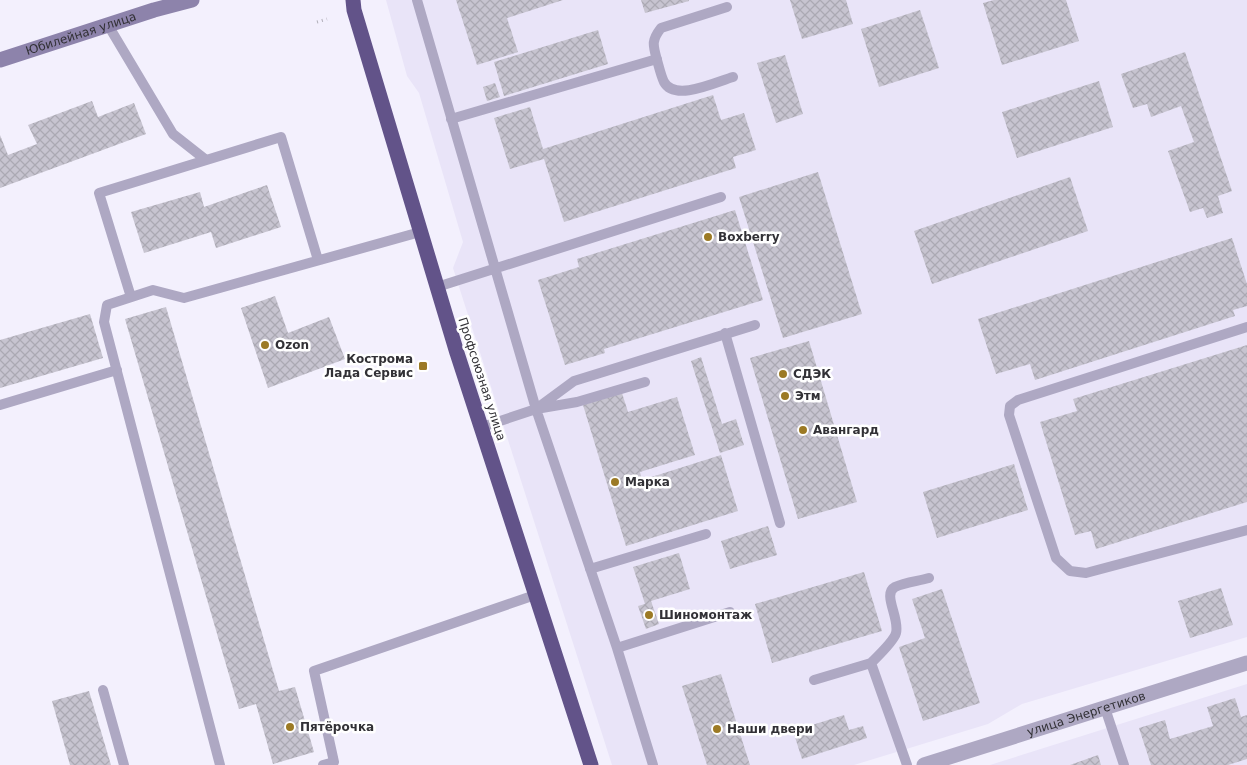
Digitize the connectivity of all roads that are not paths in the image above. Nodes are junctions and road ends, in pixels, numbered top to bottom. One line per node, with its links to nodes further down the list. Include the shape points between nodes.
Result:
1 (168, 0): 6 (street)
2 (192, 0): 6 (street, Юбилейная улица)
3 (353, 0): 14 (highway, Профсоюзная улица)
4 (416, 0): 11 (lane)
5 (726, 7): 8 (lane, via 661,28 654,37)
6 (154, 10): 7 (street, Юбилейная улица)
7 (108, 25): 9 (street, Юбилейная улица); 12 (lane, via 174,134)
8 (657, 59): 10 (lane, via 664,83 674,91 684,92); 11 (lane)
9 (0, 60)
10 (733, 77)
11 (451, 119): 16 (lane)
12 (206, 160): 15 (lane, via 281,137); 18 (lane, via 99,193)
13 (721, 197): 16 (lane)
14 (420, 232): 15 (lane); 17 (highway, Профсоюзная улица)
15 (318, 260): 18 (lane, via 184,298 153,290)
16 (495, 269): 17 (lane); 25 (lane)
17 (437, 287): 26 (highway, Профсоюзная улица)
18 (131, 297): 22 (lane, via 107,305 104,322)
19 (755, 325): 21 (lane)
20 (1247, 328): 28 (lane, via 1018,400 1010,406 1009,415 1056,558 1070,572 1086,573)
21 (725, 333): 25 (lane, via 574,381); 27 (lane)
22 (117, 370): 24 (lane); 42 (lane)
23 (645, 382): 25 (lane, via 578,402)
24 (0, 405)
25 (536, 409): 26 (lane); 30 (lane)
26 (482, 427): 32 (highway, Профсоюзная улица)
27 (780, 524)
28 (1247, 530)
29 (706, 534): 30 (lane)
30 (590, 569): 34 (lane)
31 (929, 578): 35 (lane, via 891,590 889,596 898,623 896,636)
32 (535, 595): 43 (lane, via 314,671 334,762); 44 (highway, Профсоюзная улица)
33 (730, 612): 34 (lane)
34 (617, 648): 45 (lane)
35 (872, 663): 37 (lane); 46 (lane)
36 (1247, 663): 39 (street, улица Энергетиков)
37 (814, 680)
38 (103, 690): 41 (lane)
39 (1104, 708): 40 (street, улица Энергетиков); 47 (lane)
40 (931, 764)
41 (124, 765)
42 (220, 765)
43 (323, 765)
44 (591, 765)
45 (653, 765)
46 (907, 765)
47 (1124, 765)

